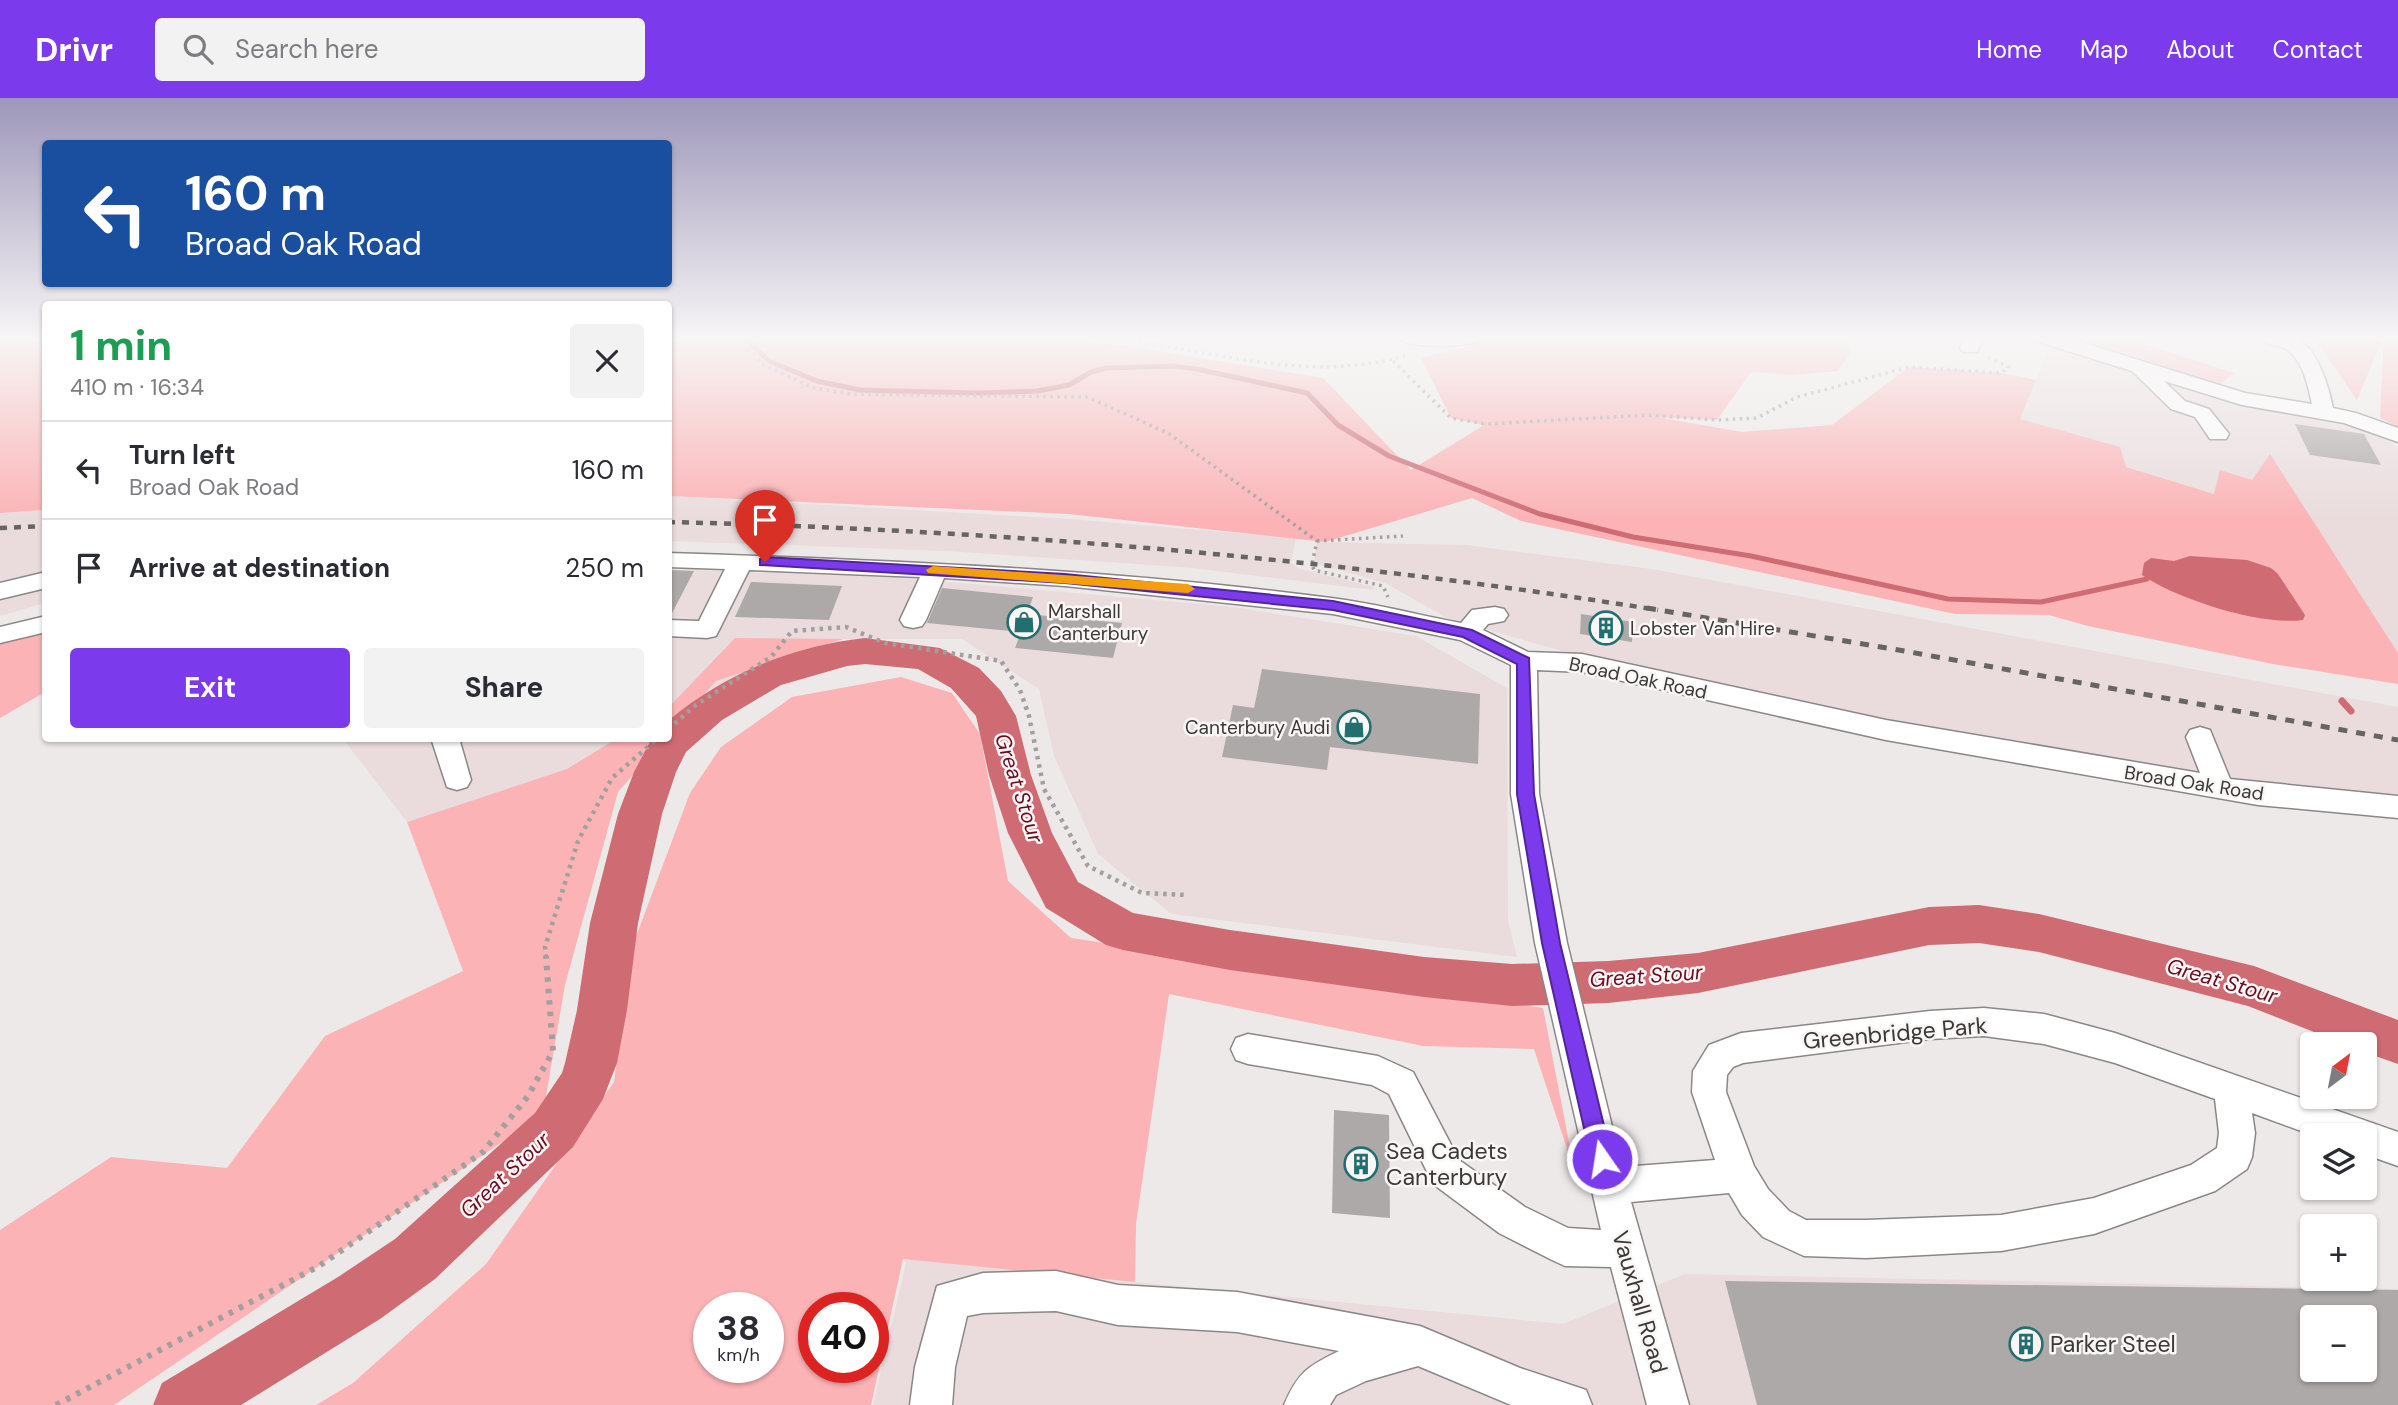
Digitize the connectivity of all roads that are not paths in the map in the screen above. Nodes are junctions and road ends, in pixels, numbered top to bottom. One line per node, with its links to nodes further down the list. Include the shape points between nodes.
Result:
1 (2170, 398): 5 (street, via 2202,413)
2 (2239, 398): 4 (street)
3 (2321, 398): 4 (street)
4 (2324, 413): 6 (street)
5 (2218, 434)
6 (2398, 436)
7 (672, 560): 8 (street, Broad Oak Road)
8 (741, 561): 9 (street, Broad Oak Road); 15 (street, via 707,630)
9 (935, 570): 13 (street); 16 (street, Broad Oak Road, via 1213,591 1333,606)
10 (42, 581): 11 (street)
11 (0, 591)
12 (1496, 615): 16 (street, via 1481,616)
13 (913, 620)
14 (42, 625): 17 (street)
15 (672, 628)
16 (1466, 633): 18 (street, Broad Oak Road)
17 (0, 635)
18 (1524, 661): 22 (street, Broad Oak Road, via 1582,663 1886,730); 30 (street, Vauxhall Road, via 1525,794 1551,943)
19 (2200, 737): 22 (street)
20 (446, 742): 21 (street)
21 (457, 780)
22 (2219, 787): 23 (street, Broad Oak Road)
23 (2398, 807)
24 (1248, 1049): 31 (street, via 1378,1071 1390,1077 1401,1083 1446,1172 1512,1220 1565,1247)
25 (2231, 1090): 26 (street, Greenbridge Park); 29 (street, Greenbridge Park, via 2237,1133 2234,1157 2202,1179 2095,1216 2014,1231 1804,1238 1776,1224 1755,1202); 29 (street, Greenbridge Park, via 2068,1035 1984,1022 1741,1048 1721,1056 1710,1071 1709,1092)
26 (2325, 1123)
27 (2377, 1141): 28 (street, Greenbridge Park)
28 (2398, 1149)
29 (1740, 1175): 30 (street)
30 (1608, 1186): 31 (street, Vauxhall Road)
31 (1625, 1249): 36 (street, Vauxhall Road)
32 (1420, 1346): 33 (street, via 1237,1312 1118,1305 1056,1291 984,1293 951,1300 935,1367); 34 (street, via 1360,1362 1322,1381); 35 (street)
33 (932, 1405)
34 (1305, 1405)
35 (1571, 1405)
36 (1668, 1405)

